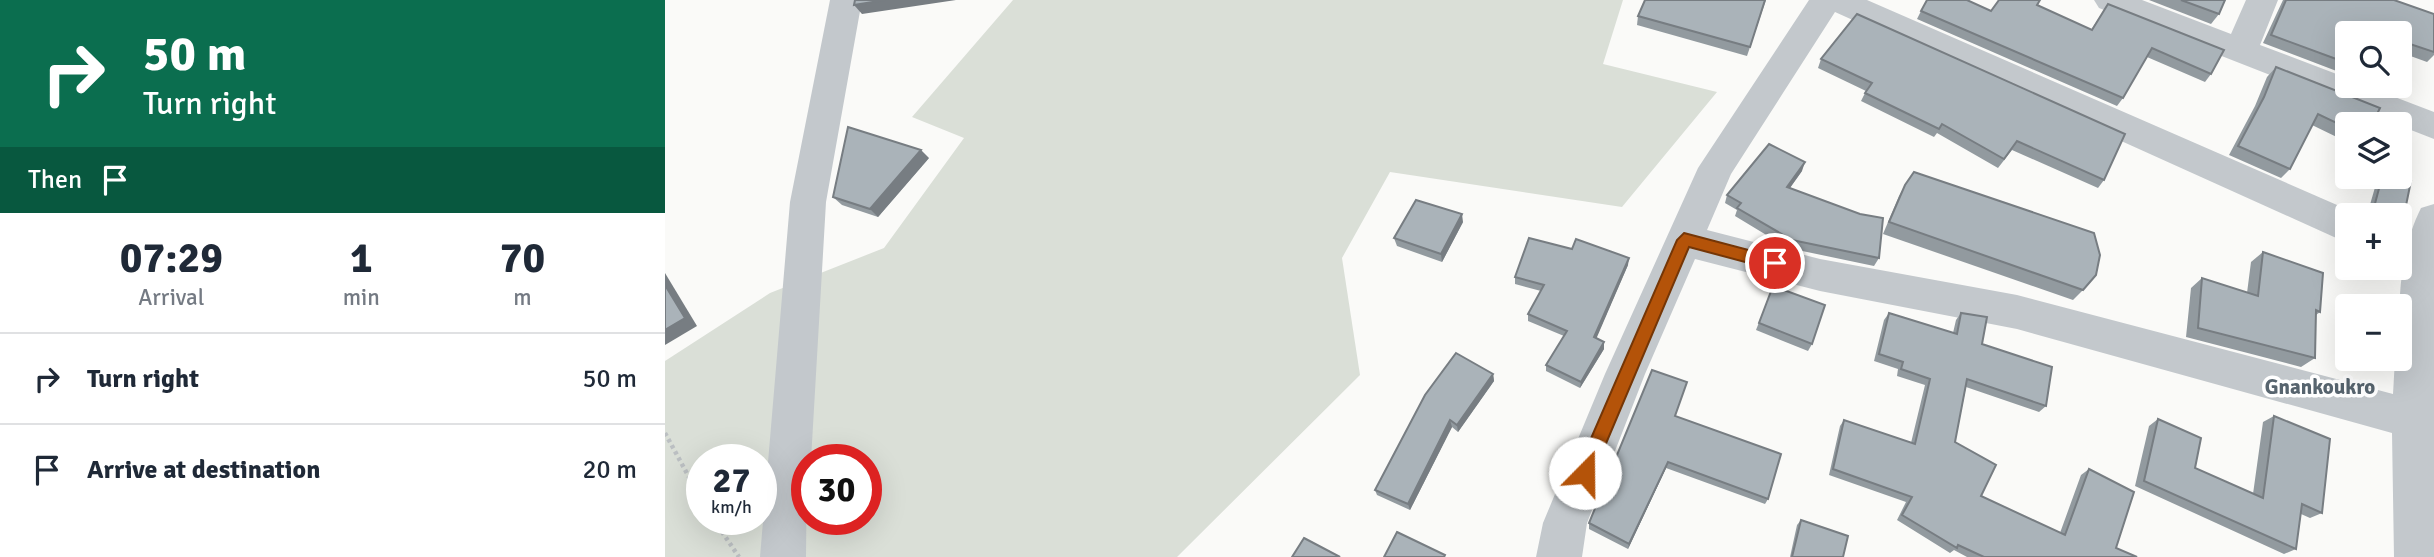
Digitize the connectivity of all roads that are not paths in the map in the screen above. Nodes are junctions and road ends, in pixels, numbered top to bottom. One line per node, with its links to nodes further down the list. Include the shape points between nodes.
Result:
1 (846, 0): 13 (street, via 808,202)
2 (1826, 0): 10 (street, via 1716,168)
3 (1838, 0): 9 (street)
4 (2110, 0): 6 (street)
5 (2262, 0): 6 (street)
6 (2241, 50): 7 (street)
7 (2434, 126)
8 (2434, 219): 11 (street)
9 (2335, 221)
10 (1684, 240): 12 (street, via 1820,275 2017,312); 14 (street, via 1565,523)
11 (2419, 269): 12 (street)
12 (2413, 419): 15 (street)
13 (783, 557)
14 (1559, 557)
15 (2417, 557)

